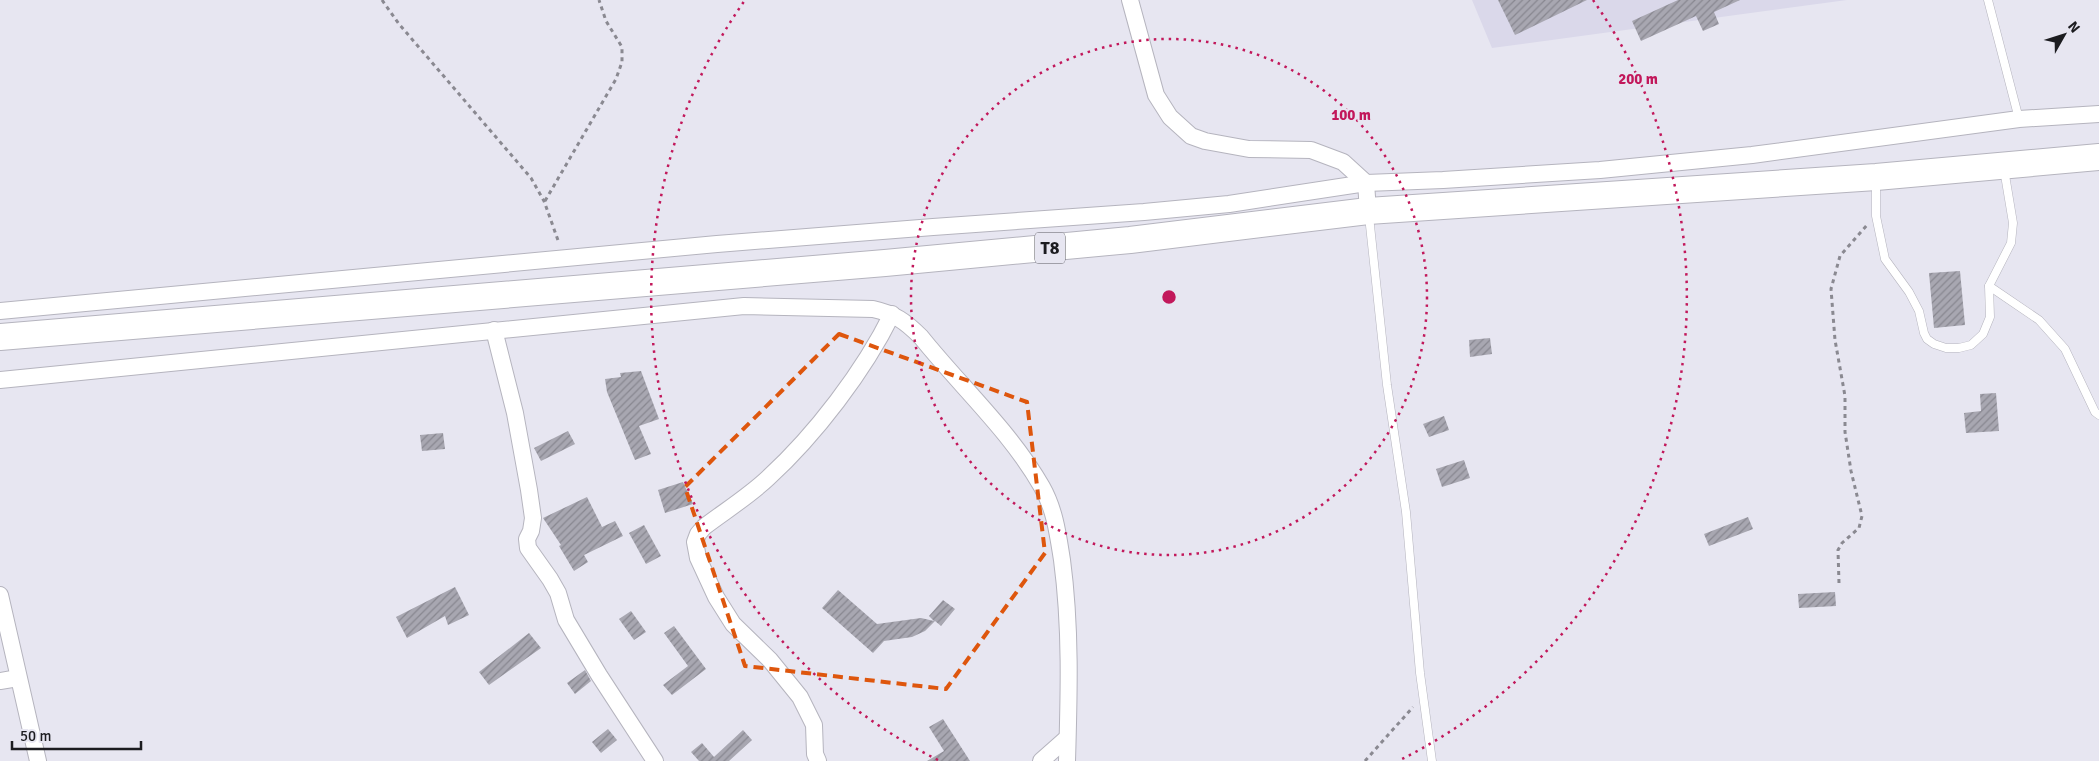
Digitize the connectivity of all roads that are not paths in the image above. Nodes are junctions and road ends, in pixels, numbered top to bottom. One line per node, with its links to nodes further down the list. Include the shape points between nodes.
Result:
1 (1130, 0): 8 (street, via 1156,95 1170,117 1190,136 1250,149 1311,150 1343,162)
2 (1988, 0): 4 (lane)
3 (2099, 114): 4 (street)
4 (2020, 119): 8 (street, via 1761,154 1609,169)
5 (2099, 157): 6 (highway, T8)
6 (2003, 165): 7 (highway, T8); 10 (lane, via 2012,223 2011,243)
7 (1876, 177): 9 (highway, T8); 10 (lane, via 1876,216 1885,259 1909,292 1919,311 1924,333 1934,344 1959,348 1971,345 1983,334 1990,317)
8 (1366, 183): 9 (street); 11 (street, via 1229,204 1144,212 933,226)
9 (1368, 211): 14 (highway, T8, via 1130,240 885,263); 26 (lane, via 1387,385 1406,512)
10 (1989, 286): 16 (lane, via 2039,320 2065,349)
11 (0, 311)
12 (892, 314): 13 (street, via 873,309 744,306); 20 (street, via 921,337 1010,441 1043,489 1053,511 1067,597); 23 (street, via 859,369 798,448 767,480 704,527 695,542 698,558 716,597 733,624 770,660 804,705 814,725)
13 (494, 330): 15 (street); 22 (street, via 515,414 529,490 533,518 528,548 558,593 566,620)
14 (0, 337)
15 (0, 380)
16 (2099, 415)
17 (0, 595): 18 (street)
18 (18, 678): 19 (street); 21 (street)
19 (0, 681)
20 (1067, 738): 24 (street); 25 (street)
21 (38, 761)
22 (655, 761)
23 (818, 761)
24 (1041, 761)
25 (1067, 761)
26 (1432, 761)

